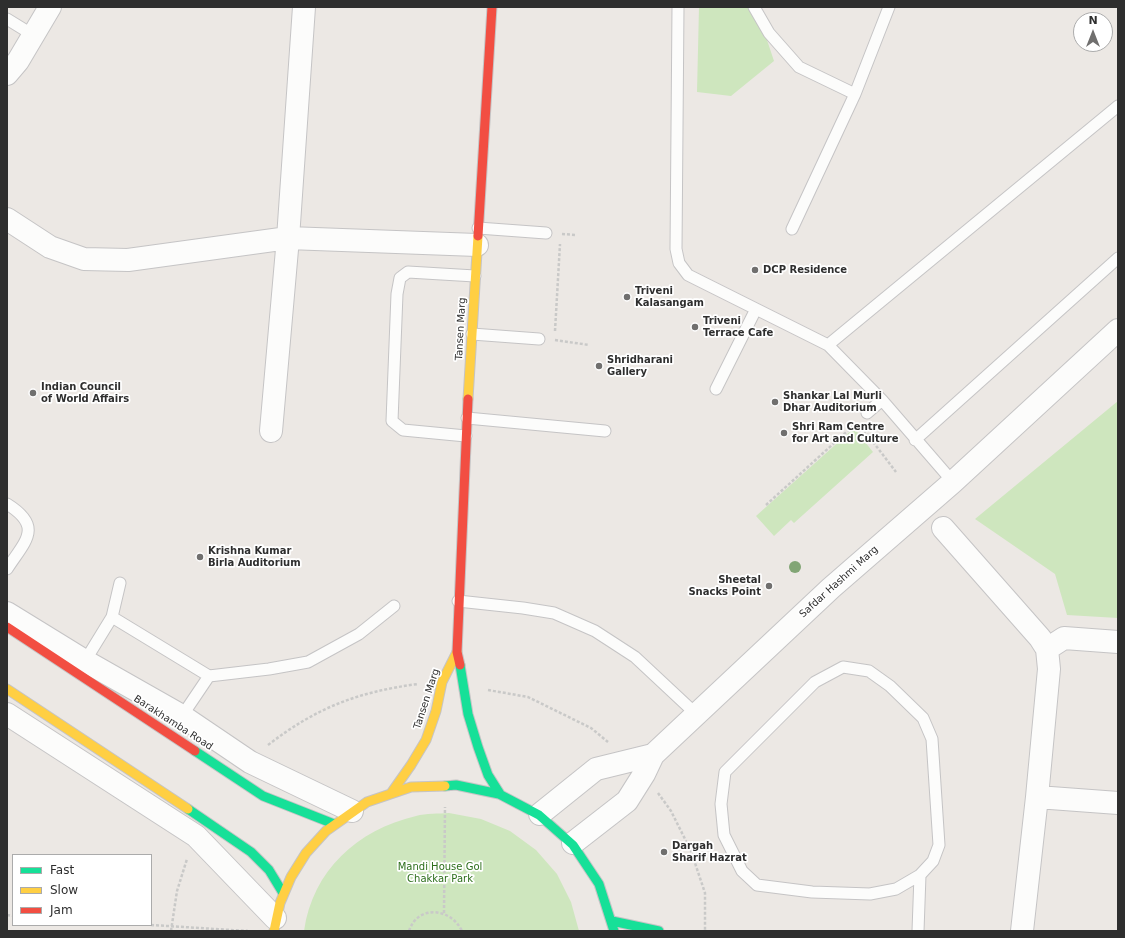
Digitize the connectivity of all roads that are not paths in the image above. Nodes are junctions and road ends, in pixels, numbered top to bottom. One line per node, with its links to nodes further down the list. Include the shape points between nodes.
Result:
1 (50, 7): 8 (street)
2 (304, 7): 16 (street)
3 (492, 7): 15 (main road, Tansen Marg)
4 (678, 7): 19 (lane, via 676,249 679,263 688,275)
5 (754, 7): 10 (lane, via 769,33 799,68)
6 (890, 7): 10 (lane)
7 (7, 19): 8 (lane)
8 (33, 35): 9 (street)
9 (7, 74)
10 (855, 94): 13 (lane)
11 (1118, 106): 23 (lane)
12 (7, 219): 16 (street, via 50,247 84,259 128,260)
13 (792, 229)
14 (546, 233): 15 (lane)
15 (477, 236): 16 (street); 18 (main road, Tansen Marg)
16 (288, 238): 28 (street)
17 (1118, 258): 31 (lane)
18 (475, 276): 21 (main road, Tansen Marg); 30 (lane, via 408,272 400,278 397,294 392,421 402,430)
19 (756, 309): 23 (lane); 24 (lane)
20 (1118, 330): 32 (street, Safdar Hashmi Marg)
21 (472, 334): 22 (lane); 27 (main road, Tansen Marg)
22 (539, 338)
23 (828, 345): 25 (lane)
24 (716, 389)
25 (882, 400): 26 (lane); 31 (lane)
26 (866, 413)
27 (467, 418): 29 (lane); 30 (main road, Tansen Marg)
28 (271, 431)
29 (605, 431)
30 (466, 436): 37 (main road, Tansen Marg)
31 (916, 440): 32 (lane)
32 (953, 482): 49 (street, Safdar Hashmi Marg, via 830,588)
33 (7, 504): 35 (lane, via 28,522 28,536)
34 (943, 528): 43 (street)
35 (7, 569)
36 (120, 583): 40 (lane)
37 (458, 602): 44 (main road, Tansen Marg); 49 (lane, via 554,613 595,631 635,657)
38 (394, 606): 46 (lane, via 359,634 308,662)
39 (7, 613): 45 (street)
40 (112, 617): 45 (lane); 46 (lane)
41 (7, 627): 58 (main road, Barakhamba Road, via 263,796)
42 (1118, 642): 43 (street, via 1064,638)
43 (1047, 649): 54 (street, via 1049,669)
44 (456, 652): 52 (main road, Tansen Marg, via 442,682 426,740); 53 (main road, Tansen Marg, via 468,714 478,747 488,775)
45 (85, 661): 50 (street)
46 (209, 676): 50 (lane)
47 (7, 690): 61 (main road, via 251,852 269,870)
48 (7, 714): 63 (street, via 196,836)
49 (696, 714): 51 (street, Safdar Hashmi Marg)
50 (182, 716): 56 (street, via 250,762)
51 (637, 767): 57 (street, via 596,769); 59 (street, Safdar Hashmi Marg, via 627,801)
52 (392, 792): 53 (main road, via 446,785 479,788); 56 (main road)
53 (500, 794): 57 (main road)
54 (1037, 798): 55 (street); 67 (street)
55 (1118, 803)
56 (352, 811): 58 (main road)
57 (540, 814): 59 (main road)
58 (334, 824): 61 (main road, via 304,855)
59 (573, 843): 62 (main road, via 598,879)
60 (920, 875): 60 (lane, via 896,890 870,894 812,892 758,885 742,871 724,835 722,804 725,772 815,682 843,667 869,671 890,686 923,718 932,739 939,845 933,861); 66 (lane)
61 (283, 893): 63 (main road)
62 (612, 921): 64 (main road); 65 (main road)
63 (275, 924)
64 (614, 931)
65 (659, 931)
66 (918, 931)
67 (1022, 931)

